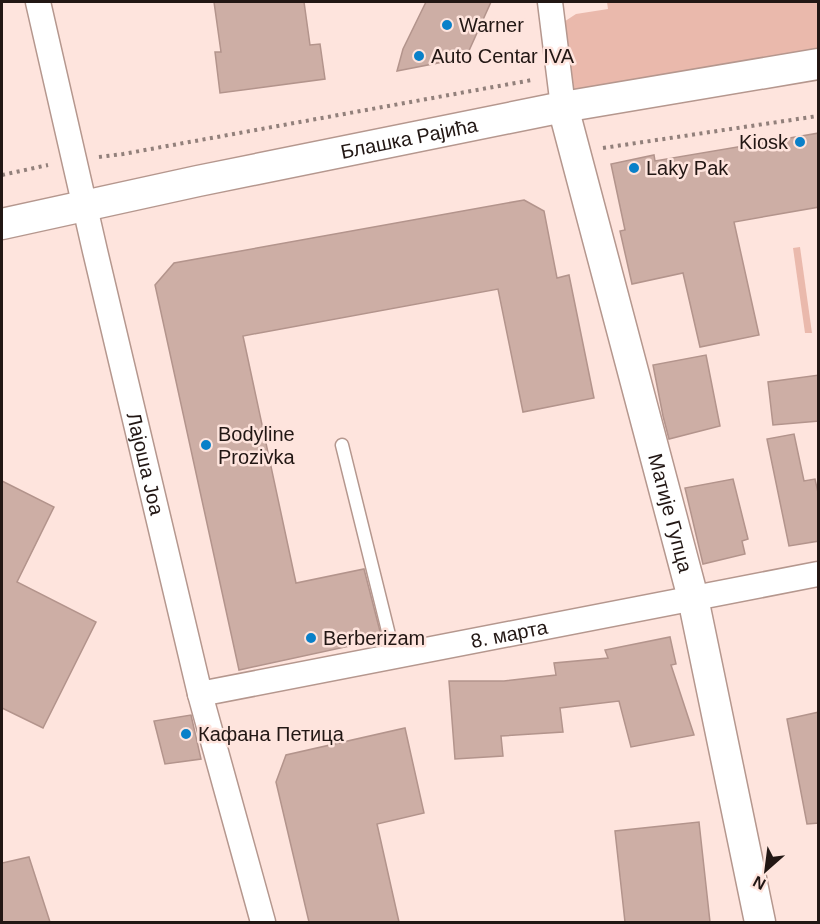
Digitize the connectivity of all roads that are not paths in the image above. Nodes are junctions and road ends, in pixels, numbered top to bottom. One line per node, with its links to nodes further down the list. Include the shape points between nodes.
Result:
1 (38, 2): 5 (street, Лајоша Јоа)
2 (550, 2): 4 (street)
3 (819, 64): 4 (street, Блашка Рајића)
4 (563, 107): 5 (street, Блашка Рајића); 9 (street, Матије Гупца)
5 (85, 206): 6 (street, Блашка Рајића); 11 (street, Лајоша Јоа)
6 (2, 224)
7 (342, 445): 10 (lane)
8 (819, 574): 9 (street, 8. марта)
9 (693, 598): 10 (street, 8. марта); 13 (street, Матије Гупца)
10 (394, 656): 11 (street, 8. марта)
11 (200, 694): 12 (street, Лајоша Јоа)
12 (263, 922)
13 (760, 922)

